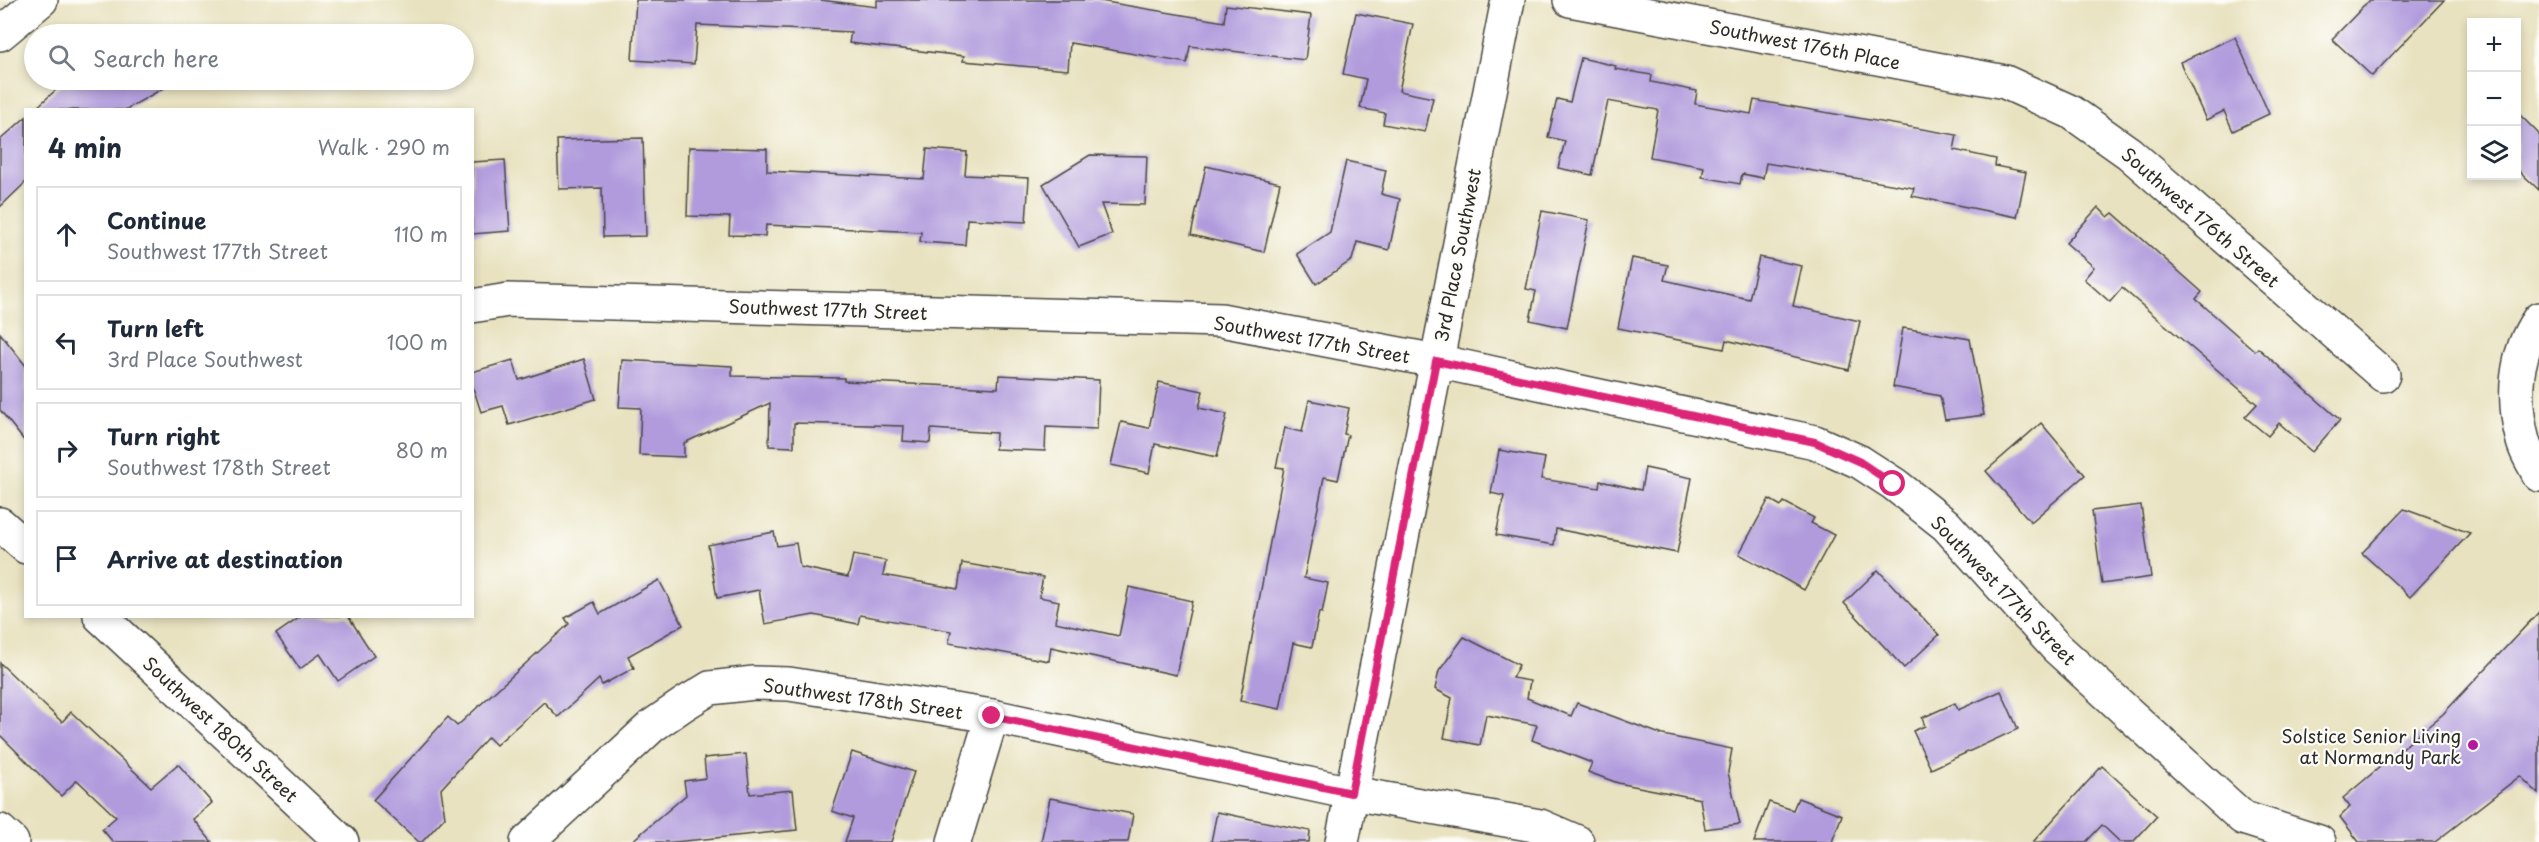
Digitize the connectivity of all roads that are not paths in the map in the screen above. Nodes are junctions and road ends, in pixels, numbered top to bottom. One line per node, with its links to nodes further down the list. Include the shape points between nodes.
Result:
1 (1508, 0): 6 (street, 3rd Place Southwest)
2 (1570, 0): 3 (street, Southwest 176th Place)
3 (2005, 82): 7 (street, Southwest 176th Street, via 2071,112 2128,153)
4 (474, 306): 6 (street, Southwest 177th Street, via 508,300 1221,320)
5 (2539, 319): 8 (street, via 2520,355 2516,394 2523,442)
6 (1436, 361): 11 (street, 3rd Place Southwest); 19 (street, Southwest 177th Street, via 1815,442 1860,462 1946,525 2056,647 2243,818)
7 (2383, 375)
8 (2539, 475)
9 (102, 618): 14 (street, Southwest 180th Street)
10 (992, 716): 11 (street, Southwest 178th Street); 15 (street, Southwest 178th Street, via 789,684 710,688 652,726); 16 (street)
11 (1351, 793): 17 (street, 3rd Place Southwest); 18 (street, Southwest 178th Street, via 1540,826)
12 (0, 831): 13 (street)
13 (12, 842)
14 (342, 842)
15 (527, 842)
16 (954, 842)
17 (1342, 842)
18 (1577, 842)
19 (2319, 842)

